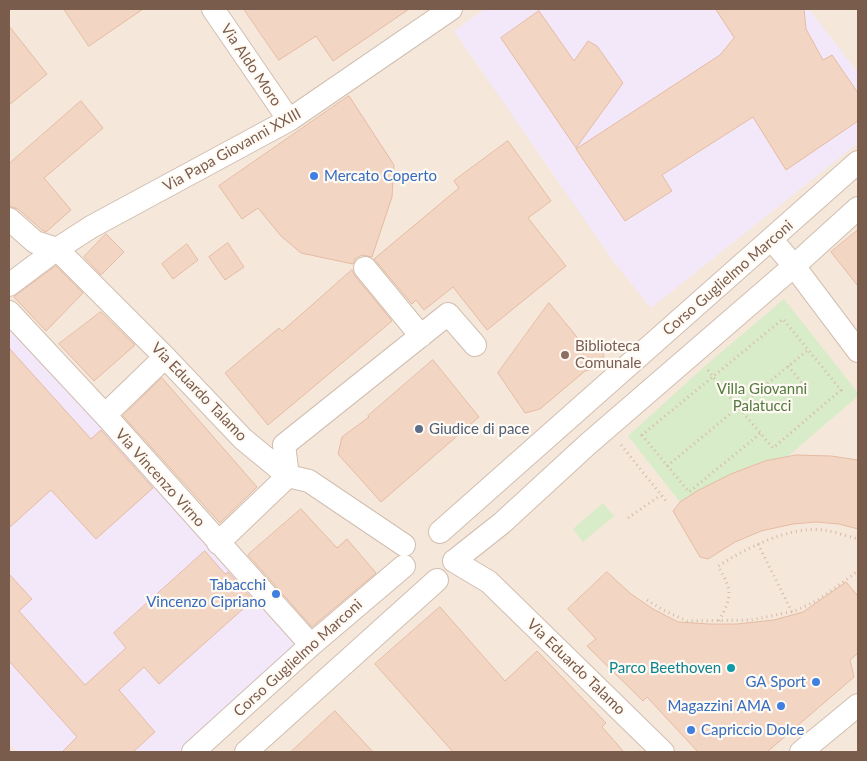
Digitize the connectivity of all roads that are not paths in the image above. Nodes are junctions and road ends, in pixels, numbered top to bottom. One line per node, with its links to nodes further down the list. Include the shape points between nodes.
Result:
1 (213, 9): 3 (street, Via Aldo Moro)
2 (451, 9): 3 (street, Via Papa Giovanni XXIII)
3 (289, 120): 8 (street, Via Papa Giovanni XXIII, via 91,227)
4 (858, 162): 7 (street, Corso Guglielmo Marconi)
5 (858, 208): 9 (street)
6 (9, 219): 8 (street, Via Eduardo Talamo, via 35,242)
7 (772, 240): 9 (street); 18 (street, Corso Guglielmo Marconi)
8 (57, 249): 11 (street, Via Papa Giovanni XXIII); 16 (street, Via Eduardo Talamo)
9 (794, 266): 15 (street); 20 (street)
10 (366, 268): 13 (street)
11 (9, 285)
12 (9, 312): 17 (street, Via Vincenzo Virno)
13 (421, 336): 14 (street, via 448,314); 19 (street, via 284,445)
14 (475, 345)
15 (858, 351)
16 (166, 357): 17 (street); 19 (street, Via Eduardo Talamo, via 243,439)
17 (105, 415): 22 (street, Via Vincenzo Virno)
18 (524, 459): 20 (street); 21 (street, Corso Guglielmo Marconi)
19 (288, 476): 21 (street, Via Eduardo Talamo, via 309,481); 22 (street)
20 (547, 482): 23 (street)
21 (417, 541): 24 (street, via 447,537 452,544); 25 (street, via 408,573 422,581); 27 (street, Corso Guglielmo Marconi)
22 (218, 544): 27 (street, Via Vincenzo Virno)
23 (474, 545): 24 (street); 26 (street, Via Eduardo Talamo)
24 (454, 561): 25 (street, via 445,576); 26 (street, Via Eduardo Talamo)
25 (437, 580): 30 (street)
26 (489, 582): 31 (street, Via Eduardo Talamo)
27 (311, 645): 29 (street, Corso Guglielmo Marconi)
28 (858, 705): 32 (street)
29 (204, 749)
30 (246, 752)
31 (663, 752)
32 (801, 752)

